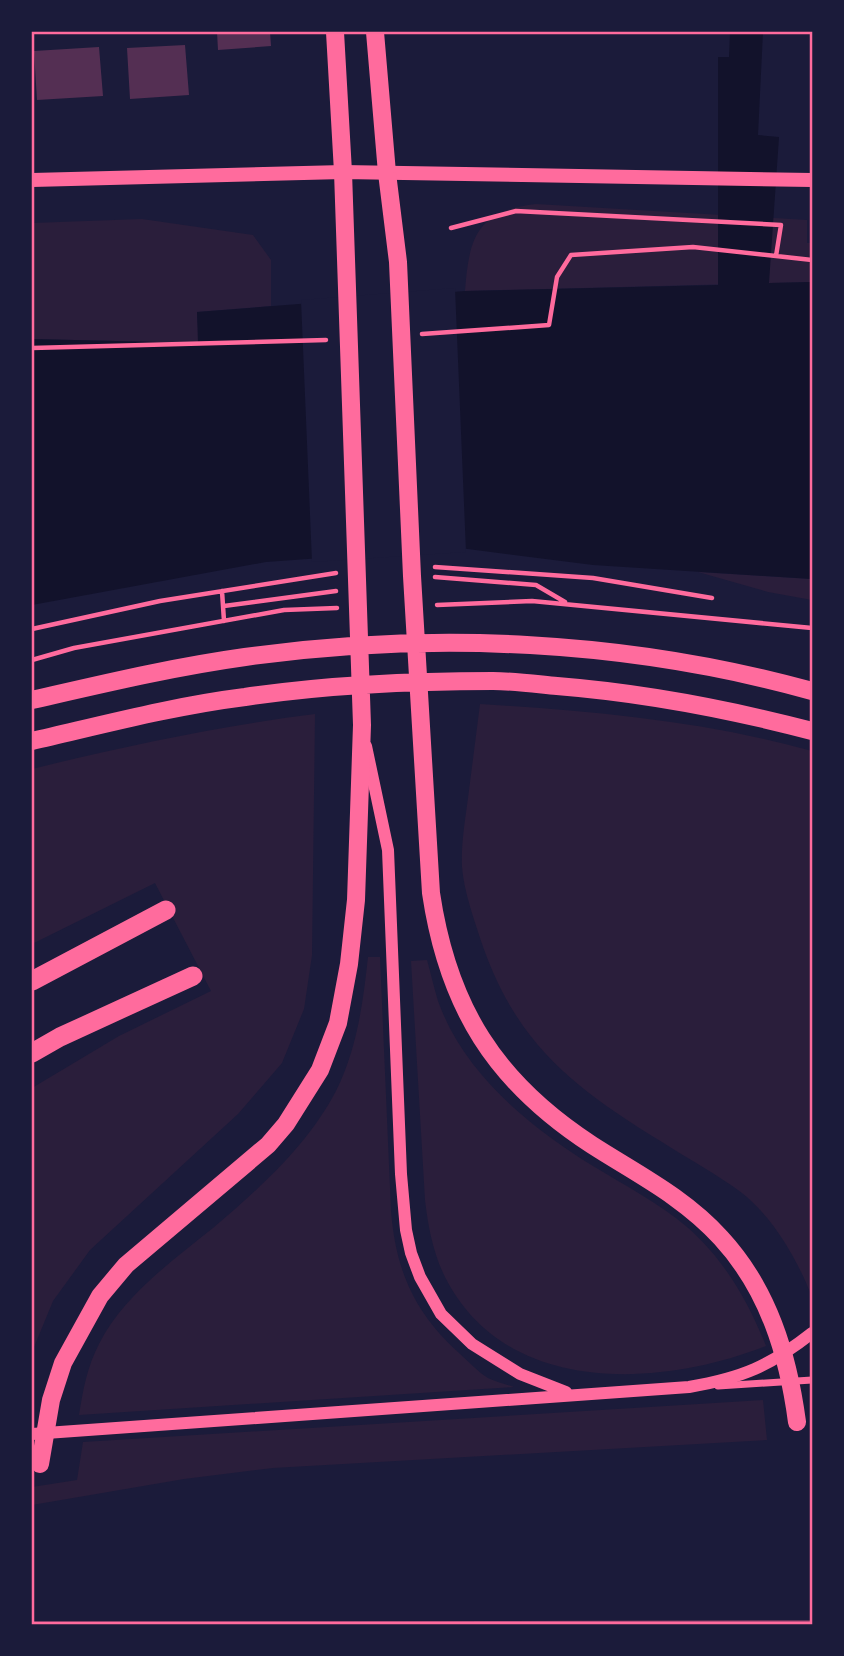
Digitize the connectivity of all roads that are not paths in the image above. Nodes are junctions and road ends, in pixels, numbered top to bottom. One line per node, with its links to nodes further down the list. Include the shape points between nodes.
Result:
1 (335, 32): 3 (main road)
2 (375, 32): 4 (main road)
3 (343, 172): 4 (main road); 5 (main road); 9 (main road)
4 (387, 173): 6 (main road); 20 (main road, via 398,262 412,576 437,933 460,1002 494,1056 541,1106 590,1144 669,1192 704,1220 738,1258 763,1298 779,1336)
5 (32, 180)
6 (809, 180)
7 (813, 691): 8 (main road, via 750,674 594,650 419,642 242,657)
8 (32, 700)
9 (362, 725): 19 (street, via 388,850 401,1174 411,1253 441,1314 472,1344 538,1382); 22 (main road, via 354,929 338,1023 320,1070 268,1145 126,1265 100,1296 63,1363)
10 (813, 731): 11 (main road, via 669,699 495,681 243,697)
11 (32, 741)
12 (166, 910): 14 (highway)
13 (194, 976): 15 (highway)
14 (32, 981)
15 (32, 1053)
16 (813, 1333): 17 (street)
17 (750, 1378): 18 (street); 19 (street)
18 (813, 1380)
19 (582, 1395): 21 (street)
20 (797, 1422)
21 (32, 1434)
22 (40, 1464)

